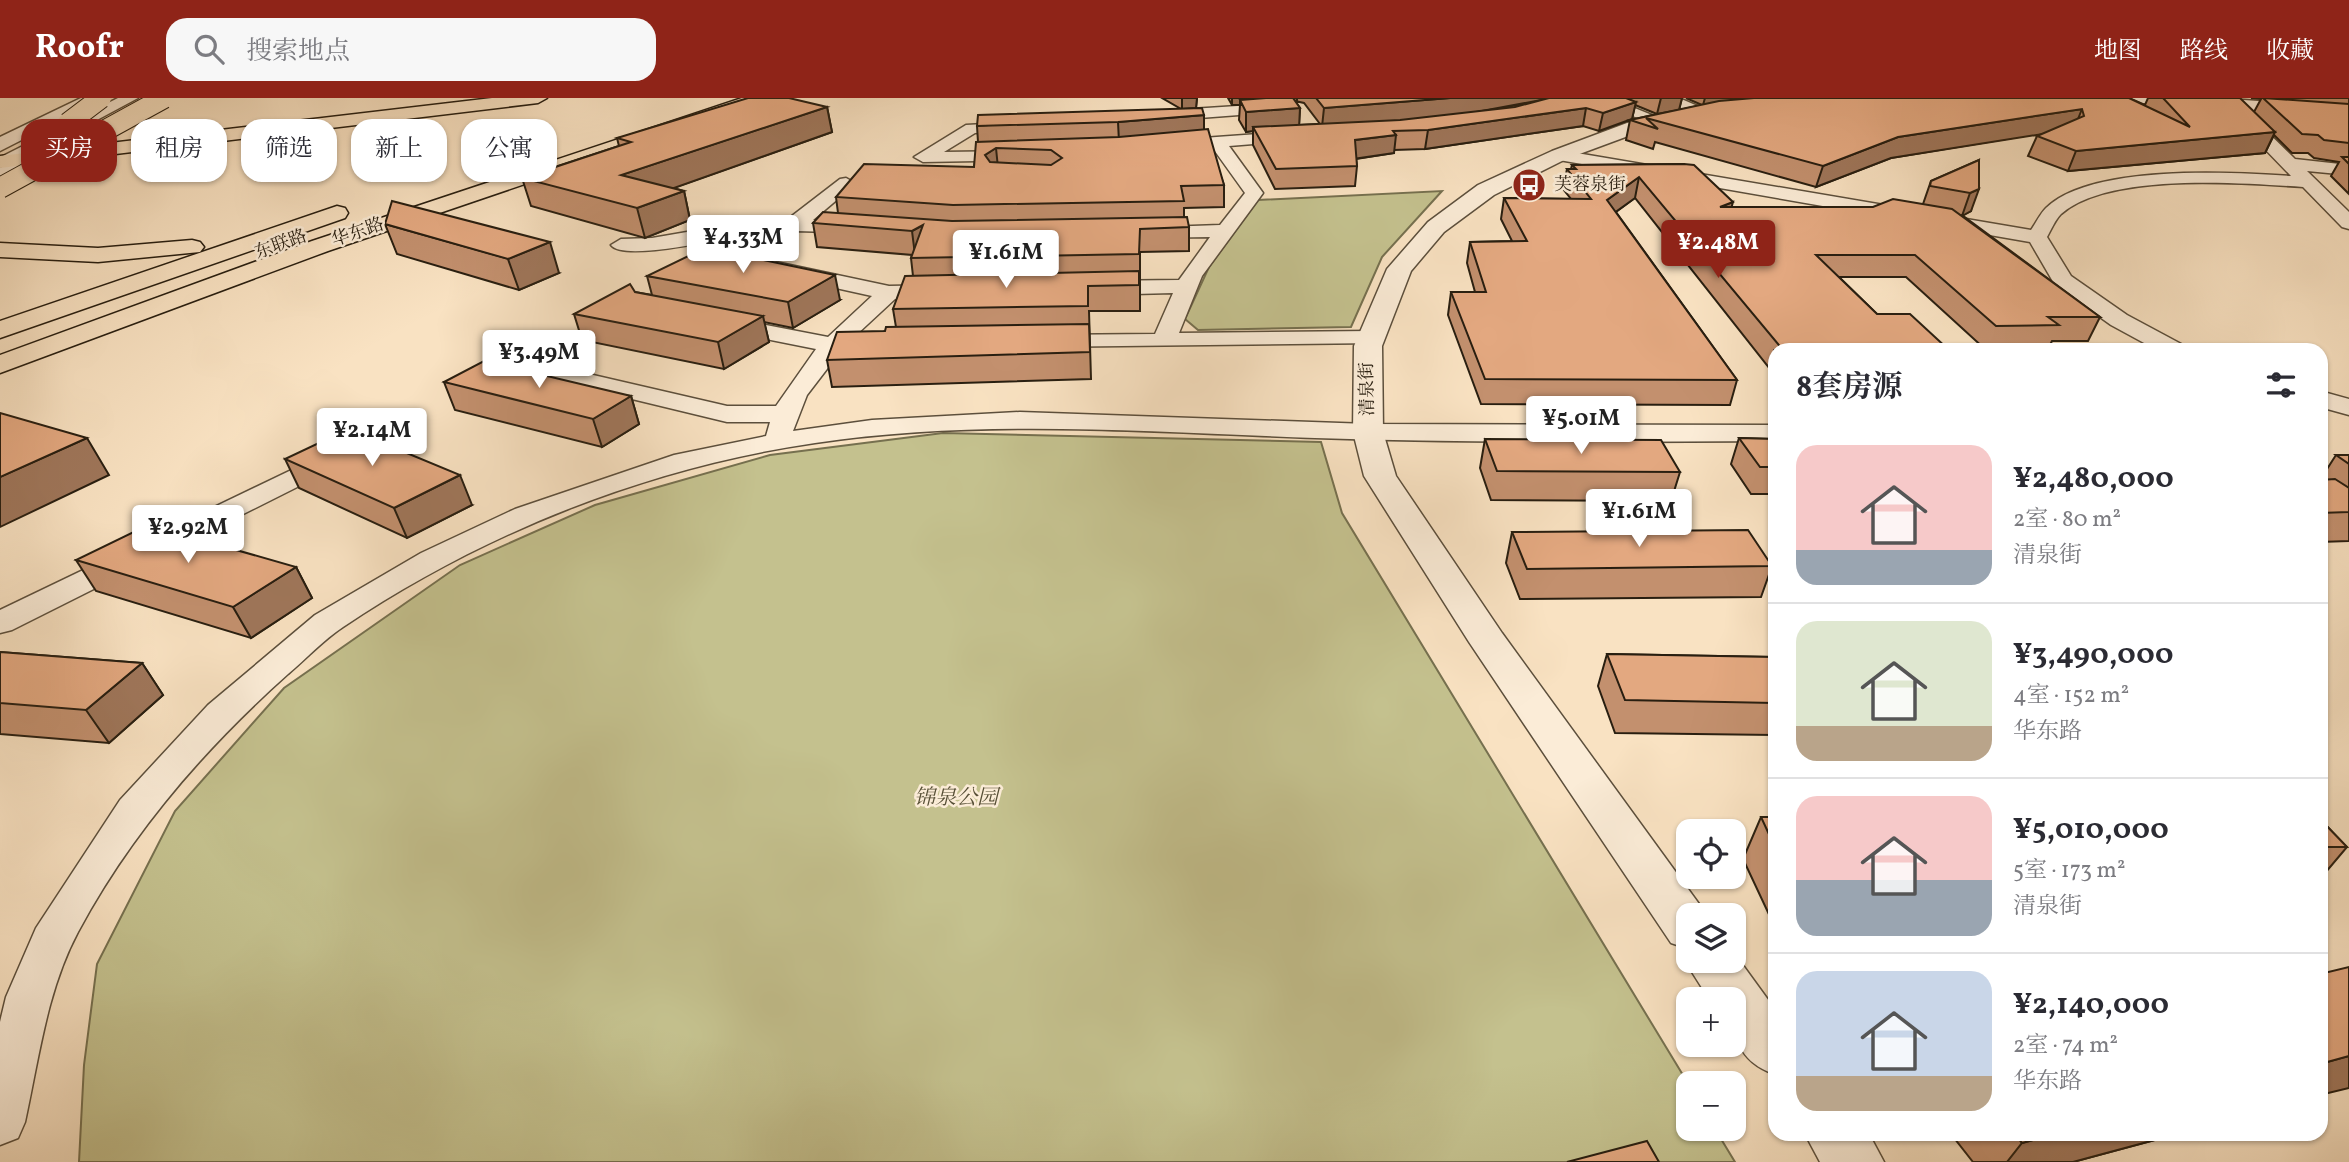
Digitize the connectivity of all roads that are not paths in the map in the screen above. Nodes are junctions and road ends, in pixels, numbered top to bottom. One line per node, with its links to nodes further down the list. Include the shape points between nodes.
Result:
1 (147, 98): 18 (street)
2 (164, 98): 28 (main road, bridge)
3 (480, 98): 20 (main road)
4 (538, 98): 22 (main road)
5 (695, 98): 14 (main road)
6 (723, 98): 55 (main road, 东联路, via 296,240)
7 (760, 98): 56 (main road, 华东路, via 320,246)
8 (1596, 98): 13 (street)
9 (2137, 98): 12 (street)
10 (116, 99): 11 (street); 17 (street); 28 (main road, bridge, via 68,122)
11 (88, 101): 28 (street)
12 (2230, 104): 16 (street); 27 (street)
13 (1667, 106): 15 (street, 清泉街); 24 (street, 清泉街, via 1634,127)
14 (658, 109)
15 (1719, 111)
16 (2349, 113)
17 (85, 119)
18 (107, 119)
19 (1039, 126): 25 (street, via 972,128)
20 (117, 140)
21 (1216, 140): 21 (street, via 1316,135 1296,108 1146,117 1153,147); 37 (street, via 1254,193)
22 (117, 144)
23 (1037, 155): 25 (street)
24 (1559, 155): 40 (street); 49 (street, 清泉街, via 1486,190 1436,226 1399,269)
25 (923, 157): 30 (street, via 906,168)
26 (21, 158): 28 (street)
27 (2289, 164): 29 (street); 31 (street)
28 (2, 168)
29 (2349, 170)
30 (955, 174)
31 (2307, 182): 34 (street); 40 (street, via 2231,177 2157,180 2095,191 2056,210)
32 (846, 183): 35 (street)
33 (361, 205): 39 (main road, 华东路)
34 (2349, 223)
35 (794, 224): 36 (street); 41 (street, via 647,247); 46 (street, via 739,261)
36 (874, 230)
37 (1226, 230): 38 (street); 43 (street)
38 (1117, 233)
39 (273, 234): 42 (main road, via 98,255); 48 (main road, 华东路)
40 (2037, 237): 52 (street, via 2063,280)
41 (621, 245)
42 (0, 250)
43 (1187, 286): 44 (street); 50 (street)
44 (1079, 288)
45 (971, 291): 46 (street)
46 (889, 293): 54 (street)
47 (702, 320): 54 (street)
48 (0, 330)
49 (1371, 338): 50 (street); 61 (street, 清泉街)
50 (1164, 340): 51 (street)
51 (1025, 342)
52 (2154, 343)
53 (901, 344): 54 (street)
54 (832, 345): 60 (street)
55 (0, 346)
56 (0, 365)
57 (550, 372): 60 (street)
58 (2328, 401): 59 (street)
59 (2349, 407)
60 (780, 428): 61 (street, via 1020,420); 68 (street, via 525,515 432,560 317,631 221,714 134,810 66,916 29,996)
61 (1368, 432): 62 (street); 65 (street, 清泉街, via 1380,476 1488,642)
62 (1768, 433)
63 (338, 456): 64 (street)
64 (0, 623)
65 (1676, 910)
66 (1719, 973): 67 (street)
67 (1768, 1042)
68 (0, 1122)
69 (1839, 1141): 70 (street)
70 (1854, 1162)

